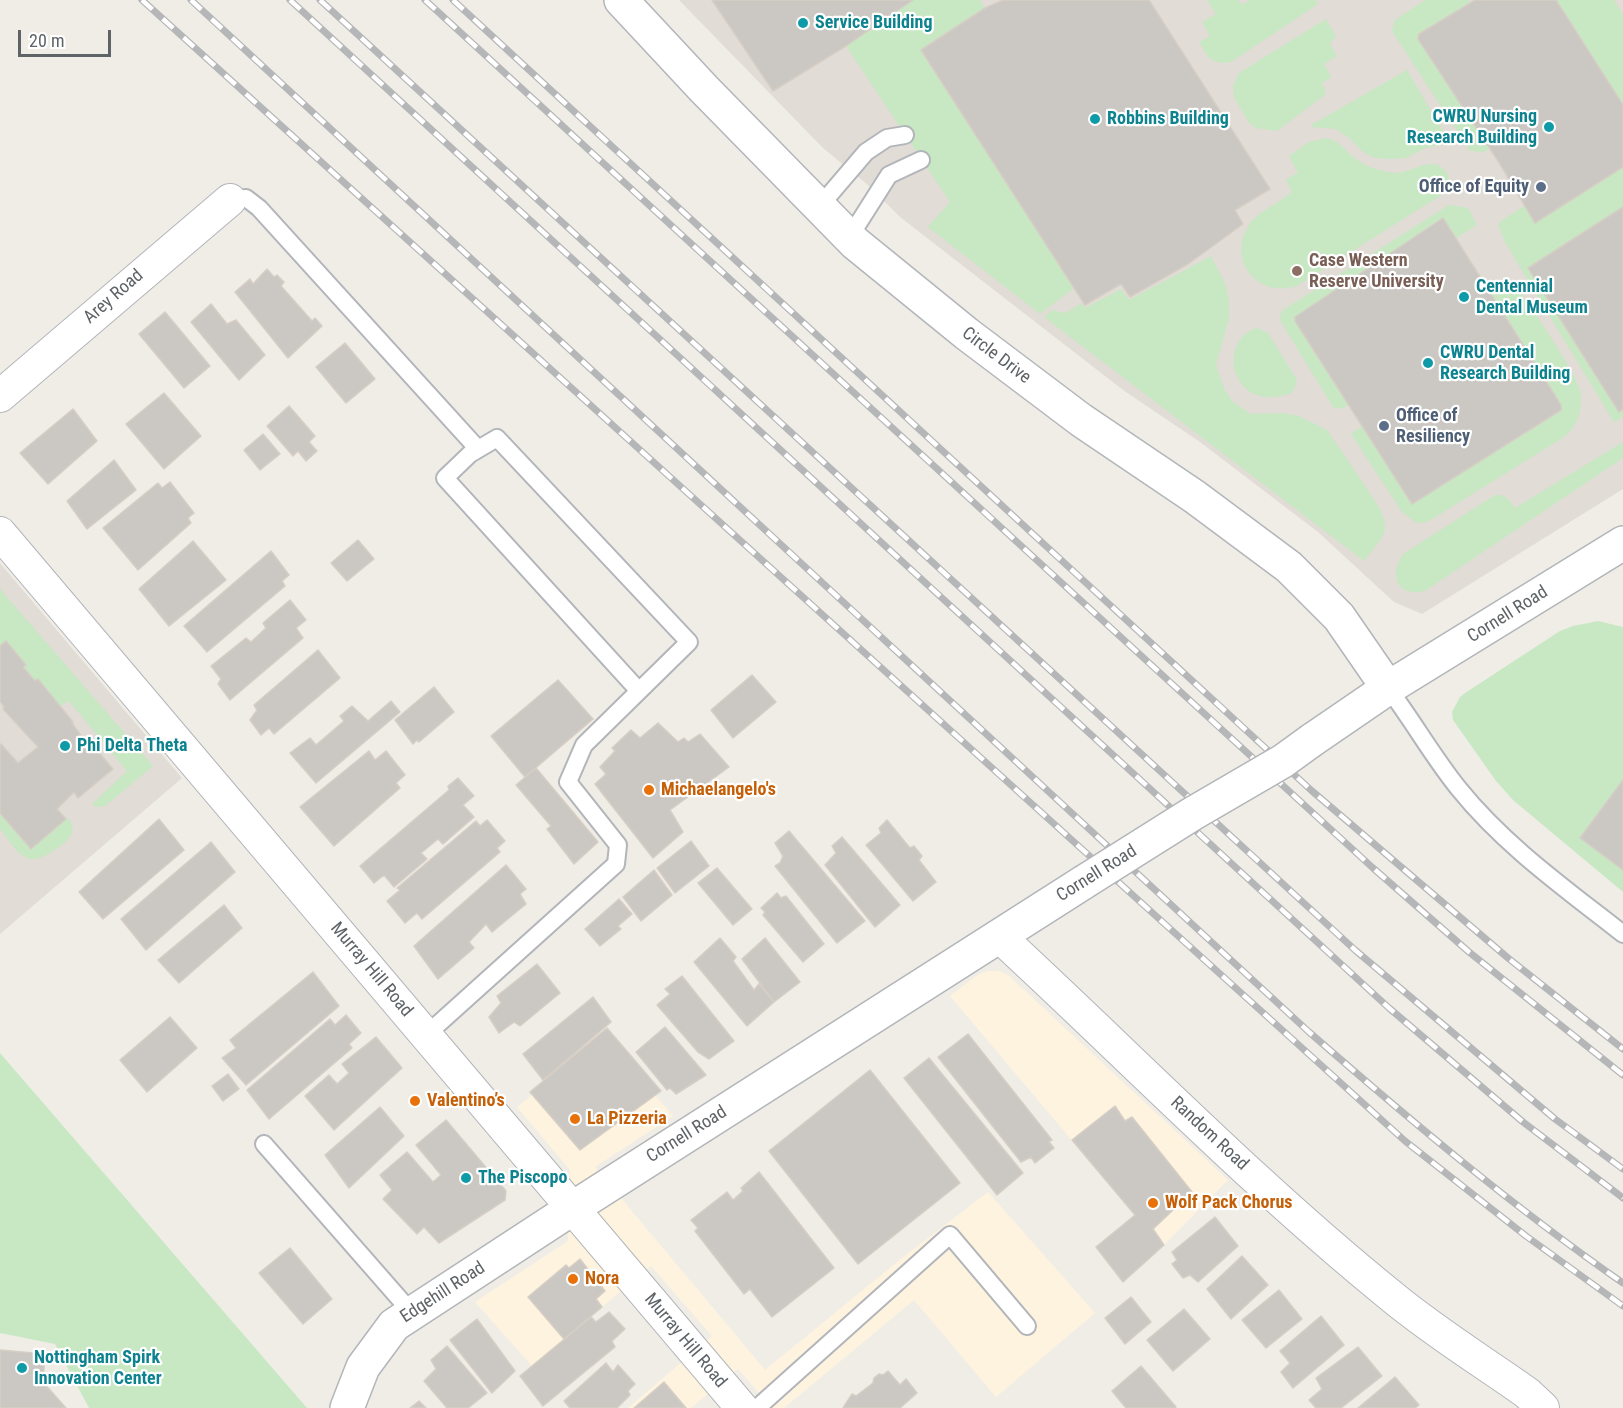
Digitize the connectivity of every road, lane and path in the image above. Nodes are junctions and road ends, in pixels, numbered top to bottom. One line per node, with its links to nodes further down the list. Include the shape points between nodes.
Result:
1 (621, 0): 5 (street, Circle Drive)
2 (905, 135): 5 (lane, via 887,138 866,152)
3 (921, 160): 6 (lane, via 889,175)
4 (230, 200): 7 (street, Arey Road); 8 (lane, via 246,198 260,208)
5 (819, 207): 6 (street, Circle Drive)
6 (849, 237): 11 (street, Circle Drive, via 976,342 1289,567 1339,617)
7 (0, 396)
8 (478, 449): 12 (lane, via 445,478); 12 (lane, via 497,438 689,642)
9 (0, 533): 15 (street, Murray Hill Road)
10 (1623, 543): 11 (street, Cornell Road)
11 (1388, 688): 13 (lane, via 1459,789 1496,830); 14 (street, Cornell Road, bridge, via 1283,761)
12 (639, 691): 15 (lane, via 584,745 568,782 618,845 616,864)
13 (1623, 934)
14 (999, 936): 17 (street, Cornell Road); 23 (street, Random Road, via 1341,1254 1392,1297)
15 (426, 1035): 17 (street, Murray Hill Road)
16 (264, 1144): 18 (lane)
17 (573, 1208): 18 (street, Edgehill Road); 21 (street, Murray Hill Road)
18 (412, 1313): 20 (street, Edgehill Road, via 394,1325 363,1367)
19 (1027, 1326): 22 (lane, via 950,1235)
20 (347, 1408)
21 (742, 1408)
22 (757, 1408)
23 (1543, 1408)

